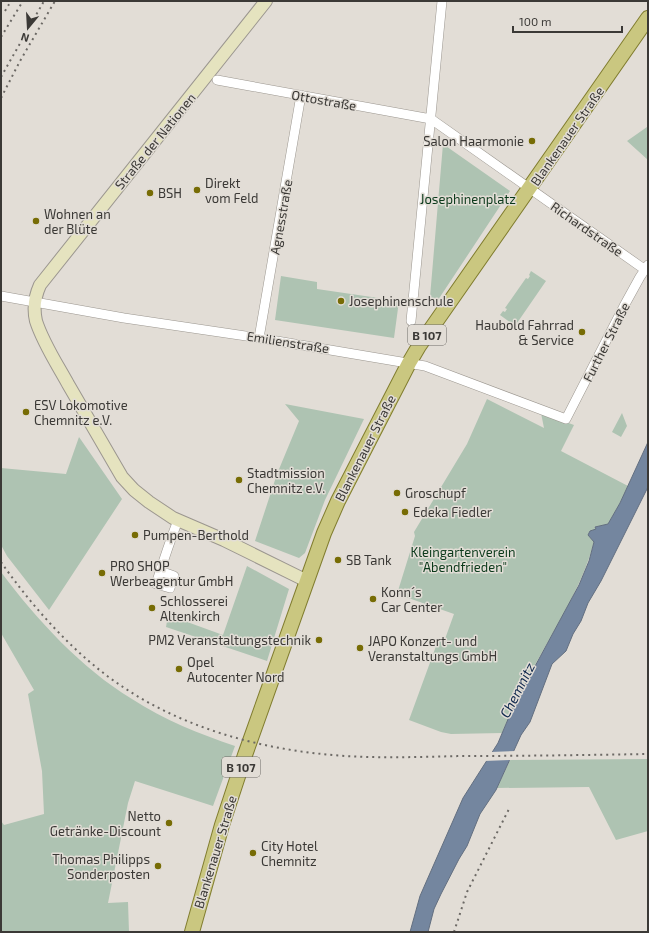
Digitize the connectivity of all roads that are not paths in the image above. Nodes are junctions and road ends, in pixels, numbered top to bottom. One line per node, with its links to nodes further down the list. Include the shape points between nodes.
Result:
1 (266, 1): 10 (main road, Straße der Nationen, via 40,285)
2 (442, 1): 6 (street)
3 (648, 18): 7 (main road, Blankenauer Straße / B 107)
4 (217, 80): 5 (street, Ottostraße)
5 (301, 96): 6 (street, Ottostraße); 12 (street, Agnesstraße)
6 (431, 119): 7 (street); 11 (street)
7 (530, 188): 8 (street, Richardstraße); 13 (main road, Blankenauer Straße / B 107)
8 (646, 268): 14 (street, Further Straße)
9 (1, 296): 10 (street, Emilienstraße)
10 (35, 302): 12 (street, Emilienstraße); 15 (main road, via 36,321 43,339 122,477 149,502)
11 (411, 321)
12 (259, 338): 13 (street, Emilienstraße)
13 (409, 363): 14 (street, Emilienstraße, via 437,370); 17 (main road, Blankenauer Straße / B 107, via 330,518)
14 (566, 419)
15 (178, 520): 16 (street); 17 (main road)
16 (160, 571)
17 (307, 581): 18 (main road, Blankenauer Straße / B 107, via 245,755)
18 (192, 932)

